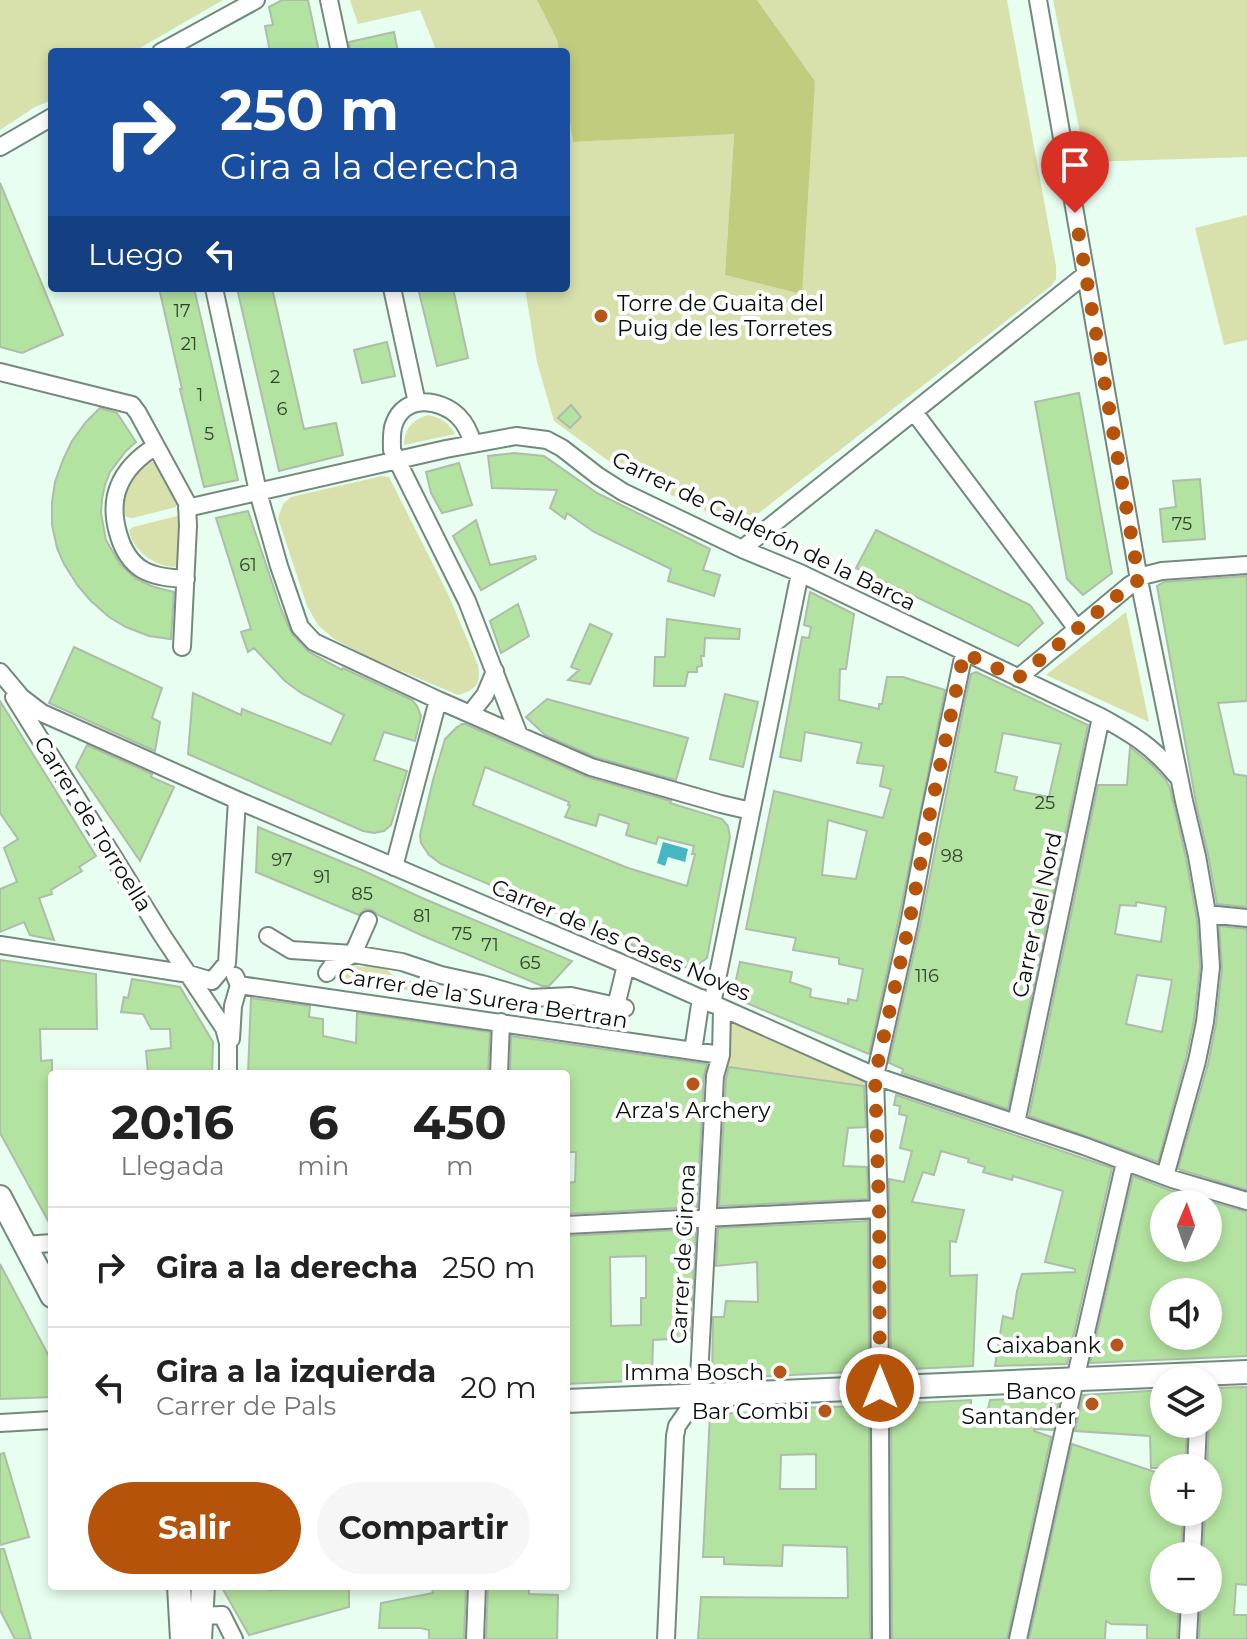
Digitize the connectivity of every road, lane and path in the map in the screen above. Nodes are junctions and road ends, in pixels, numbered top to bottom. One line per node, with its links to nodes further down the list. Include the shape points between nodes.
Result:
1 (256, 0): 4 (street)
2 (329, 0): 5 (street)
3 (1038, 0): 8 (street)
4 (168, 48)
5 (339, 48)
6 (48, 119): 7 (street)
7 (0, 147)
8 (1086, 274): 13 (street); 23 (street)
9 (215, 292): 17 (street)
10 (393, 292): 12 (street)
11 (0, 372): 15 (street, via 132,405)
12 (417, 403): 14 (street, via 429,401 460,417); 16 (street, via 394,424 392,450)
13 (914, 412): 19 (street); 24 (street)
14 (473, 444): 16 (street, Carrer de Calderón de la Barca); 19 (street, Carrer de Calderón de la Barca, via 516,436 547,440 623,492)
15 (156, 446): 18 (street); 22 (street, via 129,468 118,487 117,531 131,560 143,570)
16 (397, 460): 17 (street, Carrer de Calderón de la Barca); 27 (street, via 467,601)
17 (258, 492): 18 (street, Carrer de Calderón de la Barca); 30 (street, via 300,627 314,642)
18 (187, 508): 22 (street)
19 (742, 549): 21 (street, Carrer de Calderón de la Barca)
20 (1247, 565): 23 (street, via 1162,571)
21 (800, 573): 26 (street, Carrer de Calderón de la Barca); 36 (street, Carrer de Girona)
22 (186, 579): 25 (street)
23 (1139, 580): 24 (street); 34 (street)
24 (1077, 629): 29 (street)
25 (182, 647)
26 (964, 653): 29 (street, Carrer de Calderón de la Barca); 55 (street)
27 (495, 671): 31 (street); 33 (street)
28 (0, 673): 35 (street, Carrer de les Cases Noves, via 42,713); 47 (street, Carrer de Torroella)
29 (1018, 678): 32 (street, Carrer de Calderón de la Barca)
30 (438, 700): 31 (street); 37 (street)
31 (470, 714): 33 (street)
32 (1101, 717): 34 (street, Carrer de Calderón de la Barca, via 1159,754); 56 (street, Carrer del Nord)
33 (519, 735): 36 (street, via 591,767)
34 (1179, 778): 38 (street)
35 (237, 800): 37 (street, Carrer de les Cases Noves); 44 (street)
36 (751, 811): 49 (street, Carrer de Girona)
37 (394, 867): 45 (street, Carrer de les Cases Noves)
38 (1207, 914): 39 (street); 58 (street, via 1211,967 1205,1022)
39 (1247, 918)
40 (368, 920): 43 (street)
41 (268, 936): 43 (street, via 291,950)
42 (0, 945): 47 (street)
43 (353, 954): 45 (street, via 402,962 530,998 571,996 620,1007); 46 (street)
44 (227, 963): 47 (street, via 212,981); 48 (street)
45 (626, 965): 49 (street, Carrer de les Cases Noves)
46 (327, 973)
47 (189, 974): 53 (street, Carrer de Torroella, via 224,1028)
48 (239, 985): 50 (street, Carrer de la Surera Bertran); 53 (street, Carrer de Torroella)
49 (712, 1003): 51 (street); 52 (street, Carrer de Girona); 55 (street, Carrer de les Cases Noves)
50 (501, 1022): 51 (street, Carrer de la Surera Bertran); 54 (street)
51 (693, 1051): 52 (street, Carrer de la Surera Bertran)
52 (721, 1055): 62 (street, Carrer de Girona, via 715,1076)
53 (228, 1069)
54 (499, 1070)
55 (875, 1076): 56 (street, Carrer de les Cases Noves); 61 (street)
56 (1016, 1123): 57 (street, Carrer de les Cases Noves)
57 (1125, 1162): 58 (street, Carrer de les Cases Noves); 70 (street)
58 (1165, 1176): 60 (street, Carrer de les Cases Noves)
59 (0, 1197): 65 (street)
60 (1247, 1201)
61 (879, 1209): 62 (street); 71 (street)
62 (707, 1218): 63 (street); 72 (street, Carrer de Girona)
63 (570, 1225)
64 (48, 1243): 65 (street)
65 (25, 1245): 66 (street)
66 (48, 1288)
67 (1247, 1372): 68 (street)
68 (1222, 1375)
69 (1150, 1378): 70 (street)
70 (1075, 1380): 71 (street); 87 (street)
71 (880, 1388): 72 (street); 86 (street)
72 (698, 1396): 73 (street); 85 (street, via 675,1436)
73 (570, 1401)
74 (48, 1420): 75 (street)
75 (0, 1423)
76 (179, 1590): 81 (street)
77 (203, 1590): 80 (street)
78 (477, 1590): 84 (street)
79 (1189, 1614): 88 (street)
80 (202, 1616): 82 (street); 83 (street, via 222,1615)
81 (182, 1639)
82 (200, 1639)
83 (234, 1639)
84 (475, 1639)
85 (666, 1639)
86 (881, 1639)
87 (1018, 1639)
88 (1188, 1639)

